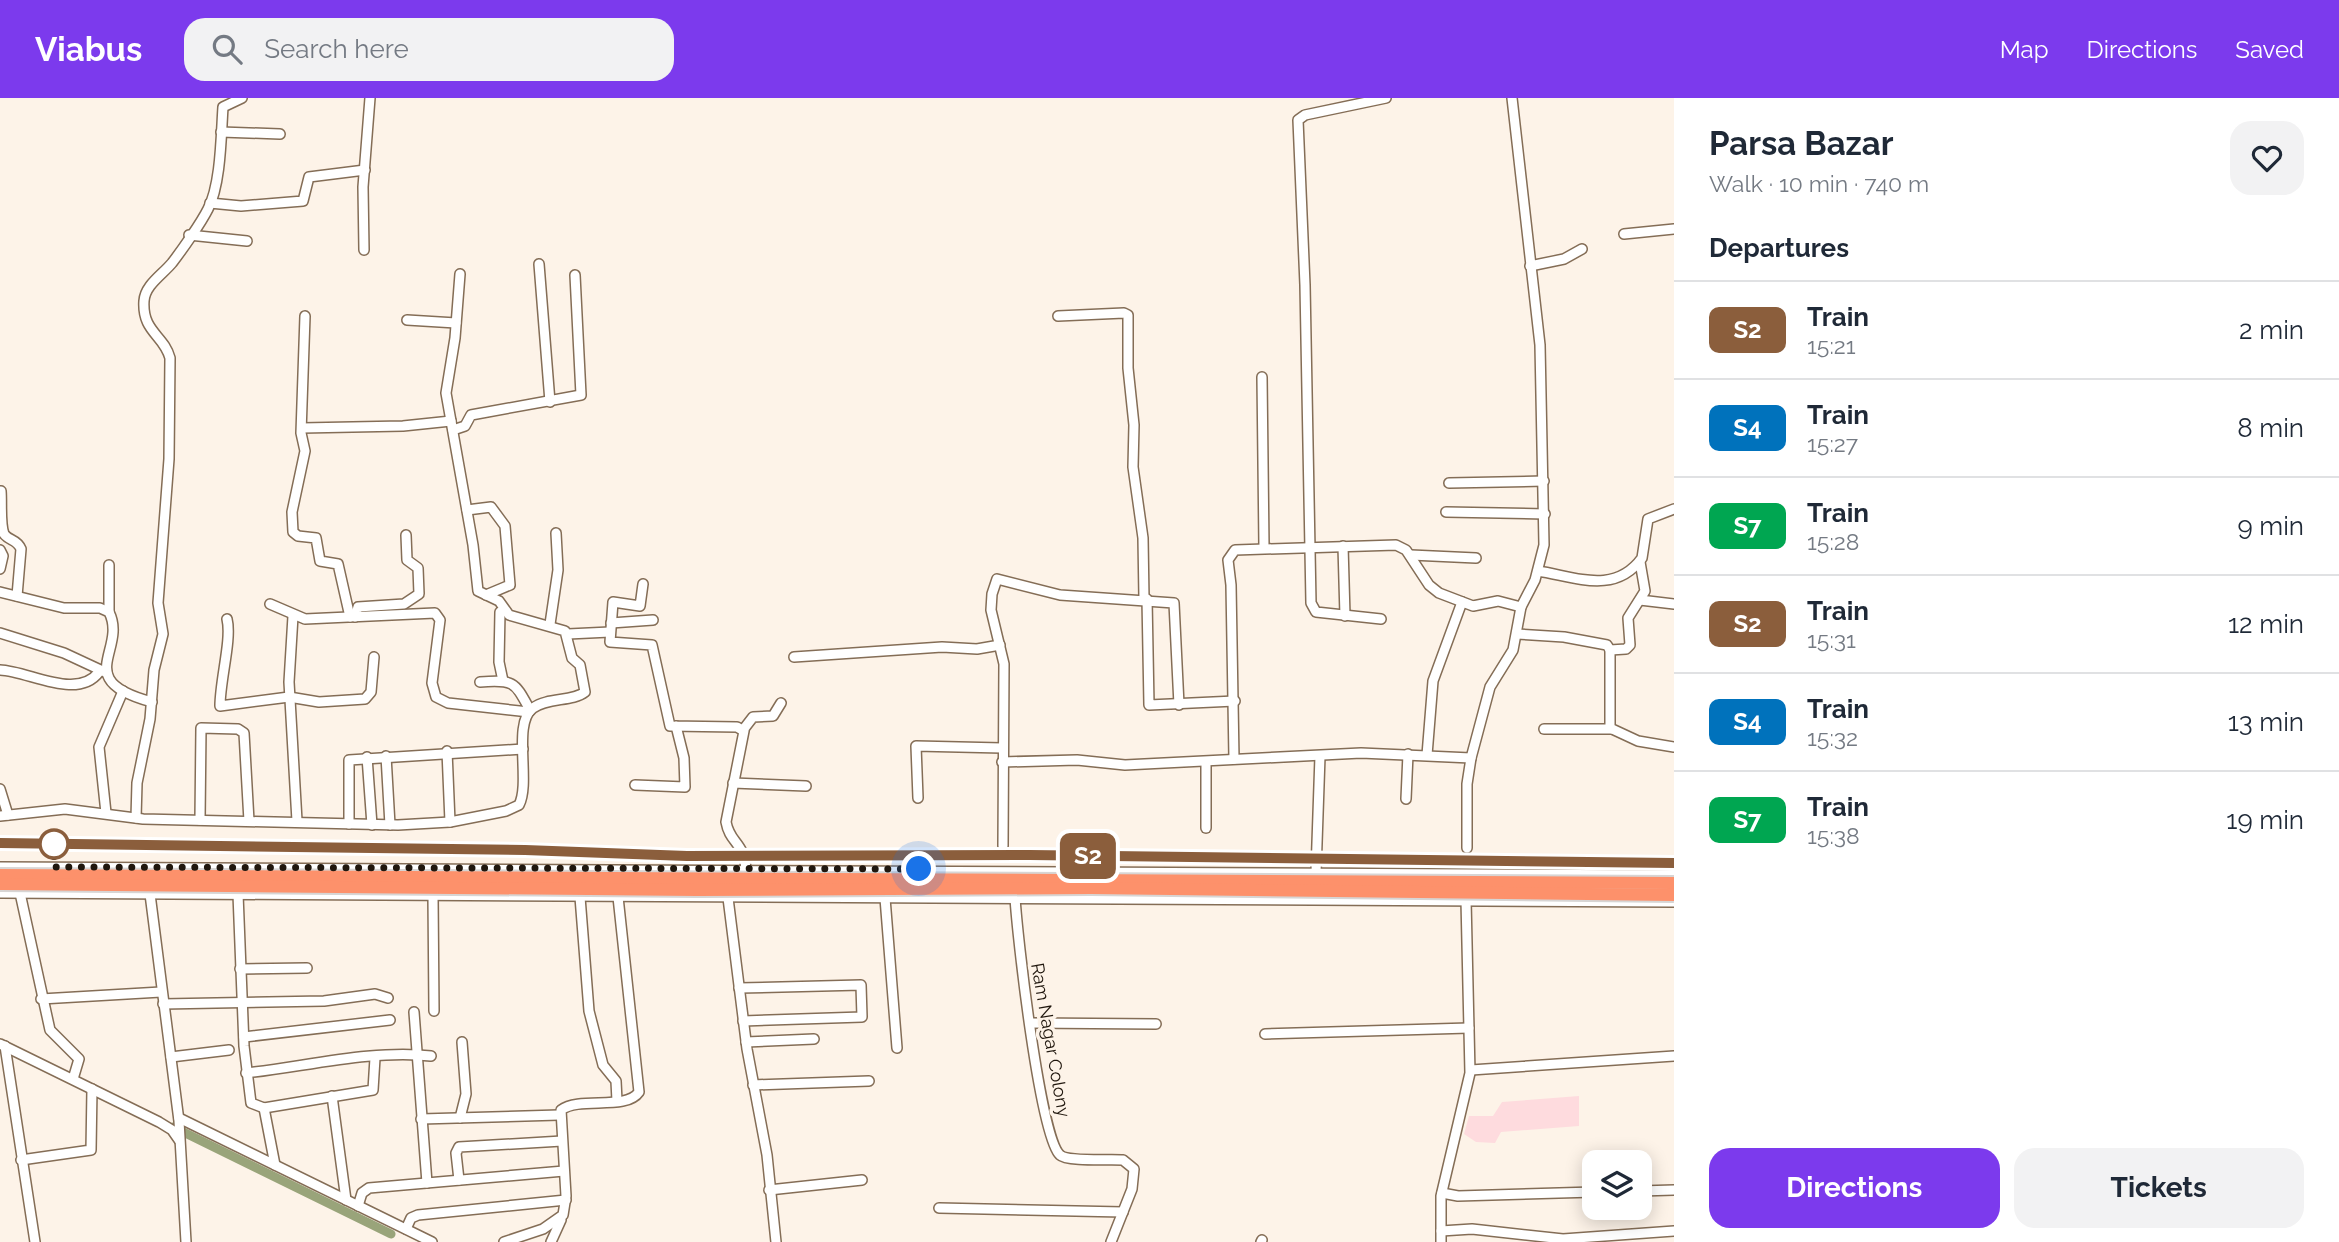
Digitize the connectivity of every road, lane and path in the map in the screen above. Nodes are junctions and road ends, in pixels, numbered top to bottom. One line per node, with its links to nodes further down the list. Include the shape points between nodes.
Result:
1 (242, 98): 5 (street, via 224,105)
2 (370, 98): 7 (street)
3 (1386, 98): 36 (street, via 1298,120)
4 (1512, 98): 16 (street)
5 (221, 132): 6 (street); 8 (street)
6 (280, 134)
7 (365, 170): 8 (street, via 308,178 303,201 241,206); 14 (street)
8 (210, 203): 11 (street)
9 (1674, 229): 10 (street)
10 (1625, 234)
11 (189, 235): 12 (street); 80 (street, via 144,300 148,328 165,346 170,365 169,459 158,603 163,634)
12 (247, 241)
13 (1583, 249): 16 (street, via 1564,259)
14 (364, 250)
15 (539, 264): 24 (street)
16 (1530, 266): 27 (street, via 1540,345)
17 (460, 274): 22 (street)
18 (575, 275): 24 (street, via 582,395)
19 (305, 316): 26 (street)
20 (1058, 316): 50 (street, via 1128,315 1133,467 1143,538)
21 (407, 320): 22 (street)
22 (456, 323): 25 (street, via 446,385)
23 (1262, 377): 38 (street)
24 (550, 402): 25 (street, via 471,415 466,426)
25 (452, 425): 26 (street); 31 (street)
26 (302, 428): 60 (street, via 305,451 292,512 293,532 316,538 321,562 337,563)
27 (1545, 481): 28 (street); 33 (street)
28 (1449, 484)
29 (1, 491): 49 (street, via 2,530 21,549)
30 (1674, 509): 42 (street, via 1648,519)
31 (467, 510): 48 (street, via 477,587); 48 (street, via 491,507 505,526 510,585)
32 (1446, 512): 33 (street)
33 (1545, 514): 45 (street)
34 (556, 533): 64 (street, via 558,570)
35 (406, 535): 60 (street, via 407,560 418,568 419,594 404,604 358,607)
36 (1311, 546): 37 (street); 38 (street); 59 (street, via 1312,607 1315,612)
37 (1343, 546): 40 (street, via 1390,545); 59 (street)
38 (1264, 547): 79 (street, via 1235,550 1228,560)
39 (0, 550): 44 (street)
40 (1411, 555): 41 (street); 52 (street, via 1432,588)
41 (1476, 558)
42 (1640, 562): 45 (street, via 1608,582); 51 (street, via 1645,585)
43 (109, 565): 56 (street)
44 (0, 569)
45 (1538, 571): 55 (street)
46 (643, 584): 65 (street, via 640,606 613,602)
47 (0, 592): 49 (street)
48 (483, 595): 64 (street, via 499,601 509,615)
49 (17, 596): 56 (street, via 64,608)
50 (1145, 599): 69 (street, via 1060,595 998,579 991,610); 82 (street, via 1176,606); 82 (street, via 1148,703 1152,707)
51 (1640, 600): 54 (street); 70 (street, via 1628,618 1628,648)
52 (1462, 602): 55 (street, via 1478,606 1498,601); 93 (street, via 1433,681)
53 (270, 604): 58 (street)
54 (1674, 604)
55 (1521, 607): 68 (street)
56 (109, 612): 74 (street, via 113,631)
57 (500, 612): 75 (street)
58 (293, 616): 60 (street); 78 (street)
59 (1345, 616): 62 (street)
60 (353, 617): 83 (street, via 435,613 440,620 432,683 436,697 448,703)
61 (227, 619): 78 (street, via 220,706)
62 (1381, 619)
63 (653, 620): 65 (street)
64 (550, 624): 67 (street)
65 (610, 627): 67 (street); 84 (street, via 611,643 652,645 668,724)
66 (0, 633): 74 (street, via 70,655)
67 (568, 634): 83 (street, via 585,693)
68 (1517, 634): 70 (street, via 1590,641); 97 (street, via 1513,650 1490,687)
69 (1000, 645): 72 (street); 89 (street)
70 (1610, 650): 86 (street)
71 (374, 657): 78 (street, via 373,684 365,699 320,702)
72 (794, 657)
73 (0, 670): 74 (street, via 77,684)
74 (103, 672): 77 (street)
75 (503, 681): 76 (street); 83 (street, via 523,692)
76 (480, 682)
77 (123, 691): 80 (street); 107 (street, via 99,747)
78 (289, 697): 112 (street)
79 (1235, 701): 82 (street); 98 (street)
80 (152, 702): 109 (street)
81 (782, 703): 87 (street, via 773,716 753,717)
82 (1179, 705)
83 (530, 711): 90 (street)
84 (676, 726): 87 (street); 102 (street, via 685,787)
85 (1544, 729): 86 (street)
86 (1611, 729): 88 (street, via 1638,741)
87 (743, 730): 101 (street)
88 (1674, 747)
89 (1002, 748): 99 (street); 105 (street, via 918,745)
90 (523, 749): 91 (street); 113 (street, via 519,805)
91 (447, 751): 94 (street); 113 (street)
92 (1408, 754): 93 (street); 95 (street); 106 (street)
93 (1427, 755): 97 (street)
94 (386, 756): 96 (street); 116 (street)
95 (1320, 756): 98 (street); 125 (street)
96 (367, 757): 114 (street, via 347,761); 115 (street)
97 (1471, 758): 119 (street)
98 (1234, 760): 100 (street)
99 (1002, 762): 100 (street); 118 (street)
100 (1206, 762): 117 (street)
101 (733, 783): 103 (street); 123 (street, via 726,827 744,850)
102 (635, 785)
103 (806, 786)
104 (0, 789): 108 (street)
105 (918, 798)
106 (1405, 799)
107 (106, 813): 108 (street, via 58,809); 109 (street)
108 (4, 816)
109 (135, 818): 110 (street)
110 (200, 820): 111 (street); 111 (street, via 201,728 244,733)
111 (249, 821): 112 (street)
112 (297, 821): 114 (street)
113 (450, 822): 116 (street)
114 (349, 824): 115 (street)
115 (372, 825): 116 (street)
116 (390, 825)
117 (1206, 828)
118 (1003, 846)
119 (1467, 848)
120 (0, 867): 121 (street)
121 (192, 868): 122 (street); 134 (street)
122 (568, 870): 123 (street); 138 (street)
123 (746, 870): 124 (street)
124 (968, 870): 125 (street); 144 (street)
125 (1316, 872): 126 (street)
126 (1411, 872): 128 (street); 145 (street)
127 (0, 875): 129 (highway, bridge)
128 (1674, 875)
129 (1674, 883)
130 (0, 884): 136 (highway, bridge)
131 (0, 893): 132 (street)
132 (20, 893): 133 (street); 153 (street)
133 (150, 894): 134 (street); 151 (street)
134 (193, 894): 135 (street)
135 (238, 894): 137 (street); 149 (street)
136 (1674, 895)
137 (433, 896): 138 (street); 156 (street)
138 (569, 897): 139 (street)
139 (580, 897): 140 (street); 183 (street, via 589,1011 603,1065 616,1081)
140 (618, 897): 142 (street); 183 (street, via 639,1086 637,1097)
141 (1015, 897): 144 (street); 145 (street); 160 (street, Ram Nagar Colony)
142 (728, 898): 143 (street); 150 (street)
143 (885, 898): 144 (street); 169 (street)
144 (967, 898)
145 (1411, 899): 146 (street)
146 (1466, 900): 147 (street); 162 (street)
147 (1674, 902)
148 (307, 968): 149 (street)
149 (240, 969): 154 (street)
150 (739, 988): 159 (street); 159 (street, via 861,985 862,1017)
151 (161, 992): 153 (street); 155 (street)
152 (388, 998): 154 (street, via 376,994 324,1001)
153 (41, 999): 178 (street, via 50,1031 79,1059)
154 (242, 1001): 155 (street); 164 (street)
155 (163, 1004): 174 (street)
156 (434, 1011)
157 (414, 1012): 171 (street)
158 (390, 1020): 164 (street)
159 (743, 1021): 167 (street)
160 (1030, 1023): 161 (street); 206 (street, Ram Nagar Colony, via 1042,1102 1059,1154 1132,1164 1134,1177)
161 (1156, 1024)
162 (1469, 1028): 163 (street); 176 (street)
163 (1265, 1034)
164 (244, 1037): 177 (street)
165 (814, 1039): 167 (street)
166 (462, 1042): 186 (street, via 466,1094)
167 (746, 1042): 180 (street)
168 (2, 1045): 178 (street); 191 (street)
169 (897, 1048)
170 (229, 1050): 174 (street)
171 (416, 1054): 172 (street); 175 (street); 188 (street)
172 (430, 1056)
173 (1674, 1056): 176 (street)
174 (171, 1057): 187 (street)
175 (375, 1058): 177 (street); 182 (street, via 373,1090)
176 (1471, 1070): 201 (street)
177 (246, 1073): 184 (street, via 251,1102)
178 (73, 1079): 181 (street)
179 (869, 1081): 180 (street)
180 (753, 1085): 197 (street)
181 (92, 1089): 189 (street, via 167,1126); 191 (street, via 91,1150)
182 (332, 1096): 184 (street); 202 (street)
183 (617, 1101): 185 (street, via 570,1105)
184 (264, 1108): 192 (street)
185 (559, 1115): 186 (street); 190 (street)
186 (460, 1118): 188 (street)
187 (179, 1119): 189 (street); 192 (street)
188 (422, 1119): 196 (street)
189 (180, 1139): 212 (street)
190 (562, 1141): 193 (street); 194 (street, via 459,1147)
191 (22, 1160): 211 (street)
192 (275, 1165): 202 (street)
193 (564, 1171): 194 (street); 203 (street)
194 (459, 1180): 196 (street)
195 (862, 1180): 197 (street)
196 (427, 1183): 204 (street, via 369,1188)
197 (769, 1190): 216 (street)
198 (1674, 1190): 199 (street)
199 (1652, 1191)
200 (1582, 1192): 201 (street)
201 (1442, 1193): 209 (street)
202 (346, 1200): 204 (street)
203 (566, 1200): 207 (street); 208 (street, via 418,1215)
204 (358, 1206): 208 (street)
205 (939, 1208): 206 (street)
206 (1123, 1212): 217 (street, Ram Nagar Colony)
207 (563, 1215): 214 (street, via 543,1229); 215 (street)
208 (406, 1229): 213 (street)
209 (1441, 1231): 210 (street, via 1472,1229 1563,1239); 218 (street)
210 (1674, 1231)
211 (35, 1242)
212 (186, 1242)
213 (432, 1242)
214 (505, 1242)
215 (551, 1242)
216 (776, 1242)
217 (1111, 1242)
218 (1441, 1242)

